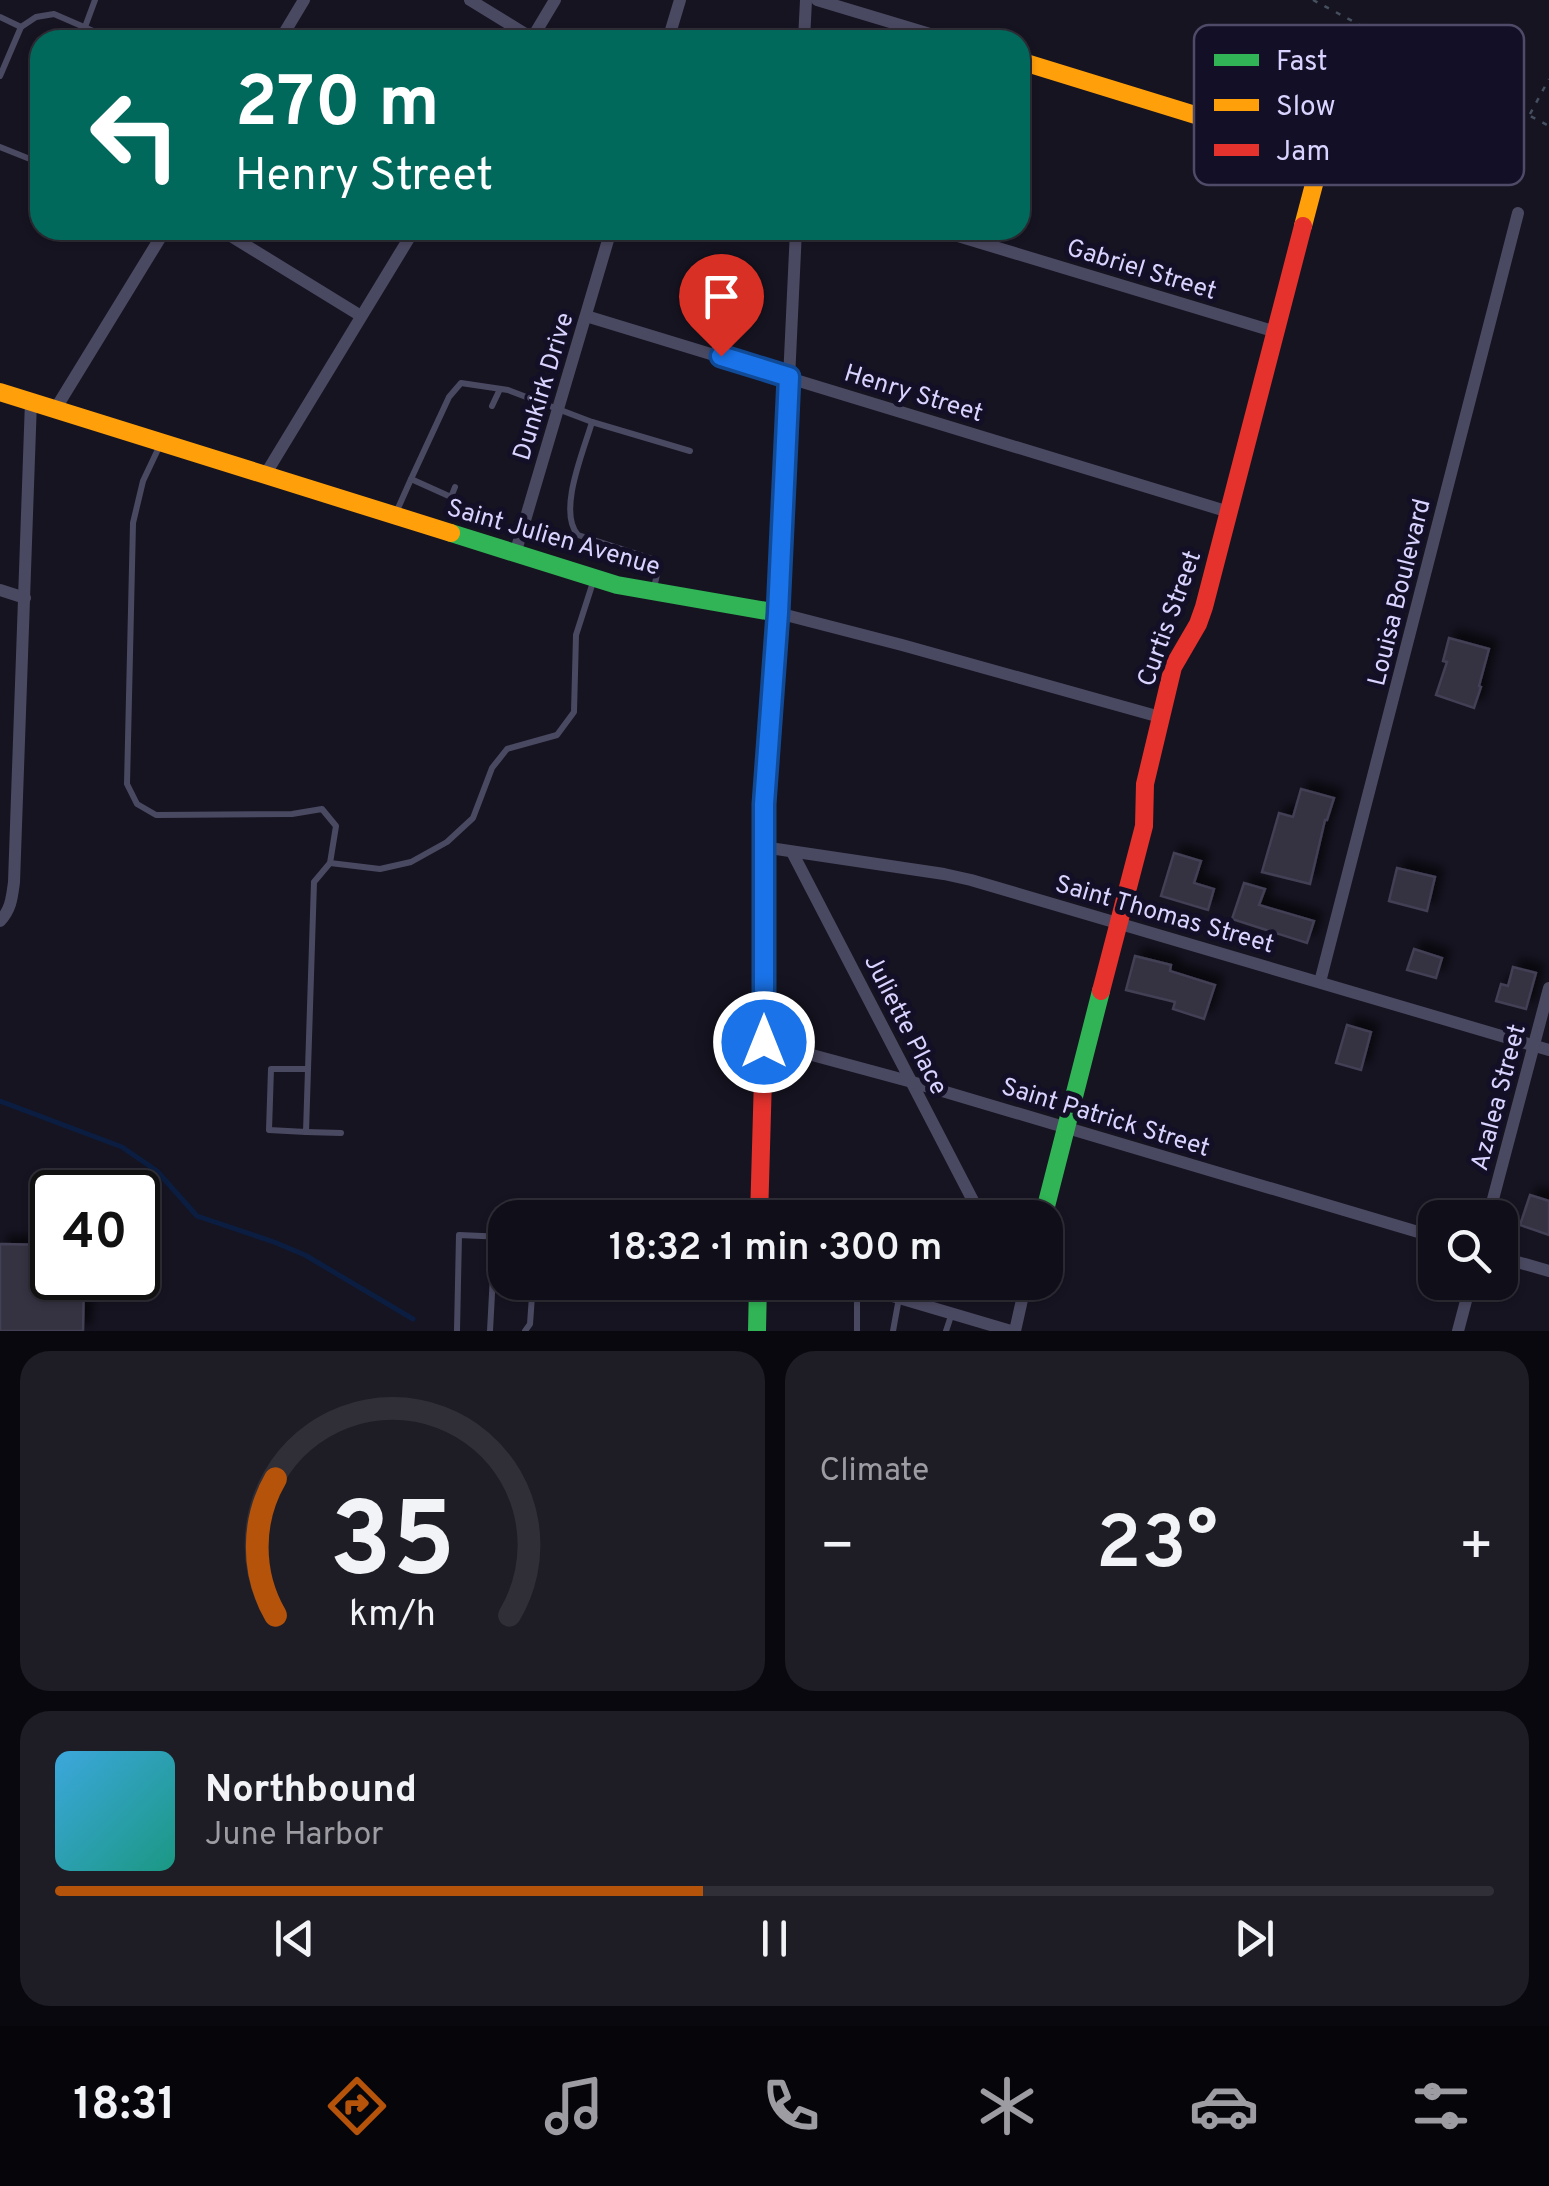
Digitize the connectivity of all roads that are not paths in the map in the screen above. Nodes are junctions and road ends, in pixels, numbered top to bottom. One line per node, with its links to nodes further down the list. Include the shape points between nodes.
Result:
1 (95, 0): 10 (lane)
2 (304, 0): 12 (street)
3 (470, 0): 13 (street)
4 (555, 0): 14 (street)
5 (680, 0): 15 (street)
6 (806, 0): 16 (street)
7 (817, 0): 17 (street)
8 (0, 16): 9 (lane)
9 (22, 26): 10 (lane, via 54,14); 19 (lane)
10 (85, 27): 11 (lane)
11 (92, 30)
12 (286, 30)
13 (517, 30)
14 (537, 30)
15 (671, 30)
16 (804, 30)
17 (917, 30)
18 (1030, 64): 20 (street, Curtis Street)
19 (0, 76)
20 (1194, 115)
21 (0, 146): 22 (lane)
22 (30, 159)
23 (1314, 185): 33 (street, Curtis Street)
24 (1518, 213): 63 (street, Louisa Boulevard)
25 (159, 240): 39 (street)
26 (237, 240): 31 (street)
27 (408, 240): 31 (street)
28 (608, 240): 32 (street, Dunkirk Drive)
29 (796, 240): 34 (street)
30 (971, 240): 33 (street, Gabriel Street)
31 (362, 316): 44 (street)
32 (586, 316): 34 (street, Henry Street); 40 (street, Dunkirk Drive)
33 (1276, 332): 47 (street, Curtis Street)
34 (789, 377): 47 (street, Henry Street); 54 (street)
35 (500, 389): 38 (lane); 40 (lane); 45 (lane, via 461,384 448,396)
36 (0, 392): 37 (street, Saint Julien Avenue)
37 (31, 401): 39 (street, Saint Julien Avenue); 53 (street)
38 (492, 406)
39 (56, 408): 42 (street, Saint Julien Avenue)
40 (558, 410): 41 (lane); 49 (street, Dunkirk Drive)
41 (592, 422): 43 (lane); 52 (lane, via 569,504 571,527 654,560)
42 (160, 444): 44 (street, Saint Julien Avenue); 60 (lane, via 133,523 127,784 137,804 156,815 322,809 336,826)
43 (690, 452)
44 (265, 475): 48 (street, Saint Julien Avenue)
45 (411, 480): 46 (lane, via 451,496); 48 (lane)
46 (455, 487)
47 (1230, 512): 55 (street, Curtis Street, via 1204,607 1173,667)
48 (396, 515): 49 (street, Saint Julien Avenue)
49 (515, 554): 50 (street, Saint Julien Avenue)
50 (594, 578): 52 (street, Saint Julien Avenue); 60 (lane, via 576,635 574,712 557,735 508,750 492,768 473,818 447,842 411,862 380,869)
51 (0, 590): 53 (street)
52 (653, 592): 54 (street, Saint Julien Avenue)
53 (25, 598): 56 (street)
54 (778, 613): 55 (street, Saint Julien Avenue); 58 (street)
55 (1160, 717): 62 (street, Curtis Street, via 1145,784 1144,826)
56 (18, 768): 57 (street); 61 (street, via 14,882)
57 (0, 770)
58 (763, 847): 59 (street, Saint Thomas Street); 65 (street)
59 (792, 852): 62 (street, Saint Thomas Street, via 944,874); 69 (street, Juliette Place)
60 (330, 862): 68 (lane, via 314,882)
61 (0, 921)
62 (1120, 923): 63 (street, Saint Thomas Street); 70 (street, Curtis Street)
63 (1320, 982): 66 (street, Saint Thomas Street)
64 (1549, 988): 66 (street, Azalea Street)
65 (764, 1042): 69 (street, Saint Patrick Street); 73 (street)
66 (1534, 1046): 67 (street, Saint Thomas Street); 76 (street, Azalea Street)
67 (1549, 1050)
68 (308, 1070): 71 (lane); 71 (lane, via 271,1069 270,1130)
69 (912, 1082): 70 (street, Saint Patrick Street); 74 (street, Juliette Place)
70 (1066, 1127): 75 (street, Curtis Street); 77 (street, Saint Patrick Street)
71 (306, 1132): 72 (lane)
72 (341, 1132)
73 (760, 1200)
74 (973, 1200)
75 (1048, 1200)
76 (1493, 1200)
77 (1418, 1233)
78 (488, 1237): 90 (lane, via 459,1235)
79 (1518, 1262): 80 (street)
80 (1549, 1271)
81 (492, 1300): 91 (lane)
82 (531, 1300): 92 (lane)
83 (758, 1300): 93 (street)
84 (853, 1300): 94 (lane)
85 (900, 1300): 95 (lane)
86 (906, 1300): 89 (street)
87 (1019, 1300): 97 (street)
88 (1466, 1300): 98 (street)
89 (952, 1314): 96 (lane); 97 (street)
90 (457, 1331)
91 (490, 1331)
92 (525, 1331)
93 (757, 1331)
94 (857, 1331)
95 (894, 1331)
96 (946, 1331)
97 (1013, 1331)
98 (1458, 1331)

